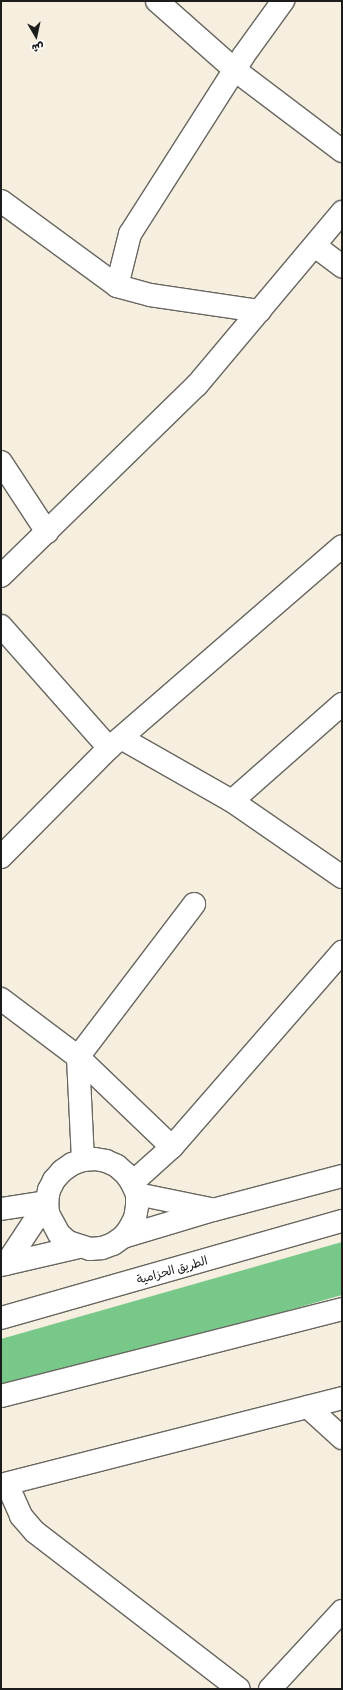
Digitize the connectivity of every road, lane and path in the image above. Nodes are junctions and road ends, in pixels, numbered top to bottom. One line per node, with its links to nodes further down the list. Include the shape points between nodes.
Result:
1 (157, 1): 3 (main road)
2 (283, 1): 3 (main road)
3 (235, 70): 4 (main road); 9 (main road, via 130,234)
4 (342, 151)
5 (1, 201): 9 (main road)
6 (342, 212): 7 (main road)
7 (315, 246): 8 (main road); 10 (main road)
8 (342, 266)
9 (117, 286): 10 (main road, via 150,295)
10 (260, 311): 12 (main road, via 197,386)
11 (1, 462): 12 (main road)
12 (47, 532): 14 (main road)
13 (342, 546): 17 (main road)
14 (1, 576)
15 (1, 626): 17 (main road)
16 (342, 704): 18 (main road)
17 (115, 743): 18 (main road); 19 (main road)
18 (232, 801): 20 (main road)
19 (1, 857)
20 (342, 877)
21 (194, 904): 24 (main road)
22 (342, 952): 25 (main road)
23 (1, 999): 24 (main road)
24 (78, 1057): 25 (main road); 26 (main road)
25 (172, 1148): 28 (main road)
26 (83, 1160): 28 (main road, via 95,1159 117,1166 126,1174); 29 (main road, via 62,1171 49,1190)
27 (342, 1176): 31 (main road)
28 (134, 1189): 31 (main road); 33 (main road, via 137,1206 135,1218)
29 (47, 1202): 30 (main road); 34 (main road, via 48,1213 56,1229 68,1242); 35 (main road)
30 (1, 1209)
31 (214, 1210): 33 (main road)
32 (342, 1221): 37 (main road, الطريق الحزامية)
33 (123, 1237): 34 (main road, via 102,1248)
34 (79, 1247): 35 (main road)
35 (4, 1264)
36 (342, 1309): 38 (main road)
37 (1, 1318)
38 (1, 1396)
39 (342, 1398): 40 (main road)
40 (308, 1406): 41 (main road); 42 (main road)
41 (342, 1438)
42 (4, 1484): 44 (main road, via 21,1516 35,1532)
43 (342, 1611): 45 (main road)
44 (239, 1689)
45 (270, 1689)

